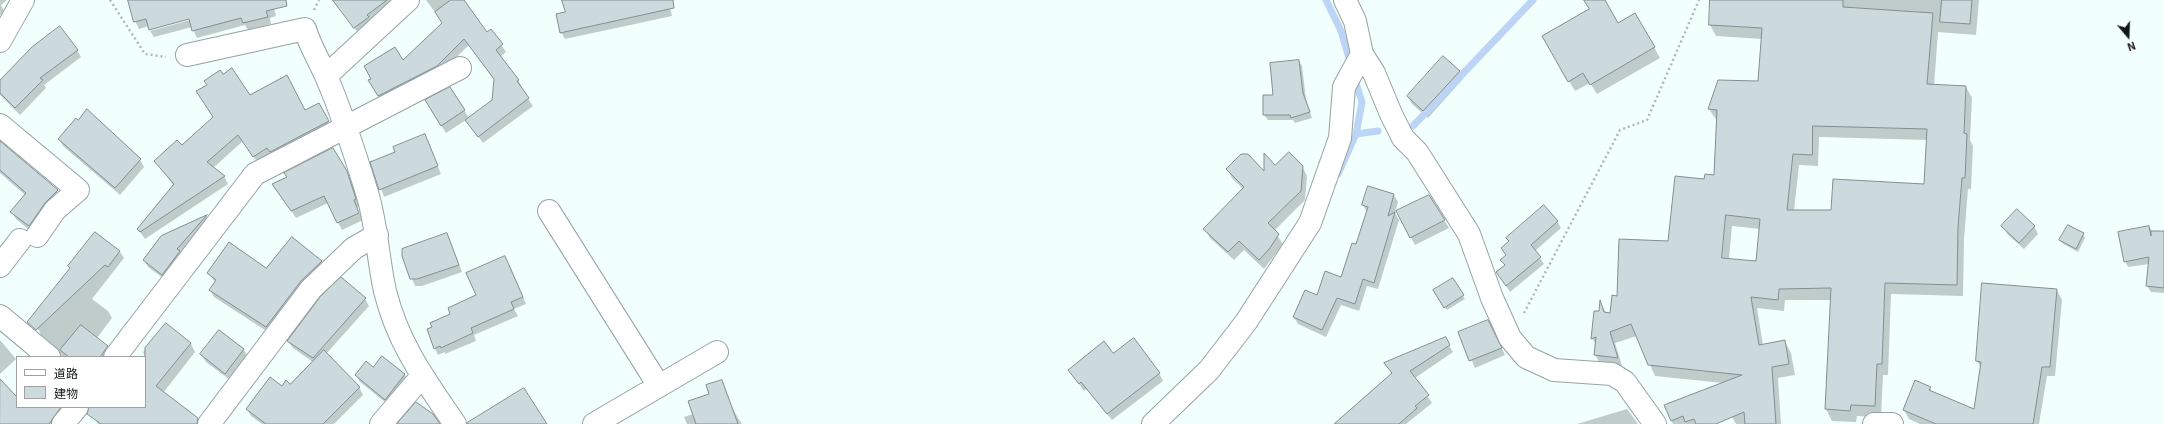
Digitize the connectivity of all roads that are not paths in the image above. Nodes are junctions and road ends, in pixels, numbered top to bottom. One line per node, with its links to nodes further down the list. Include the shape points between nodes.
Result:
1 (23, 0): 4 (street)
2 (408, 0): 8 (street)
3 (1345, 0): 5 (street, via 1355,20)
4 (0, 40)
5 (1362, 54): 26 (street, via 1344,87 1340,138 1310,224 1246,322 1209,370); 27 (street, via 1374,73 1390,114 1403,138 1417,152 1469,234 1492,298 1510,338 1526,357 1554,370 1612,374 1624,382)
6 (187, 55): 8 (street, via 305,29 309,43)
7 (460, 68): 10 (street)
8 (326, 76): 10 (street)
9 (0, 125): 13 (street, via 78,190)
10 (345, 129): 12 (street, via 368,196); 17 (street, via 255,174)
11 (549, 211): 19 (street)
12 (377, 235): 18 (street, via 385,290 393,317 406,350); 22 (street, via 354,248 311,289)
13 (0, 266)
14 (0, 316): 16 (street)
15 (717, 352): 19 (street)
16 (48, 356)
17 (116, 356)
18 (422, 376): 23 (street); 24 (street)
19 (659, 386): 25 (street)
20 (76, 408): 21 (street)
21 (63, 424)
22 (209, 424)
23 (380, 424)
24 (455, 424)
25 (594, 424)
26 (1153, 424)
27 (1656, 424)
28 (1874, 424): 29 (street)
29 (1892, 424)

